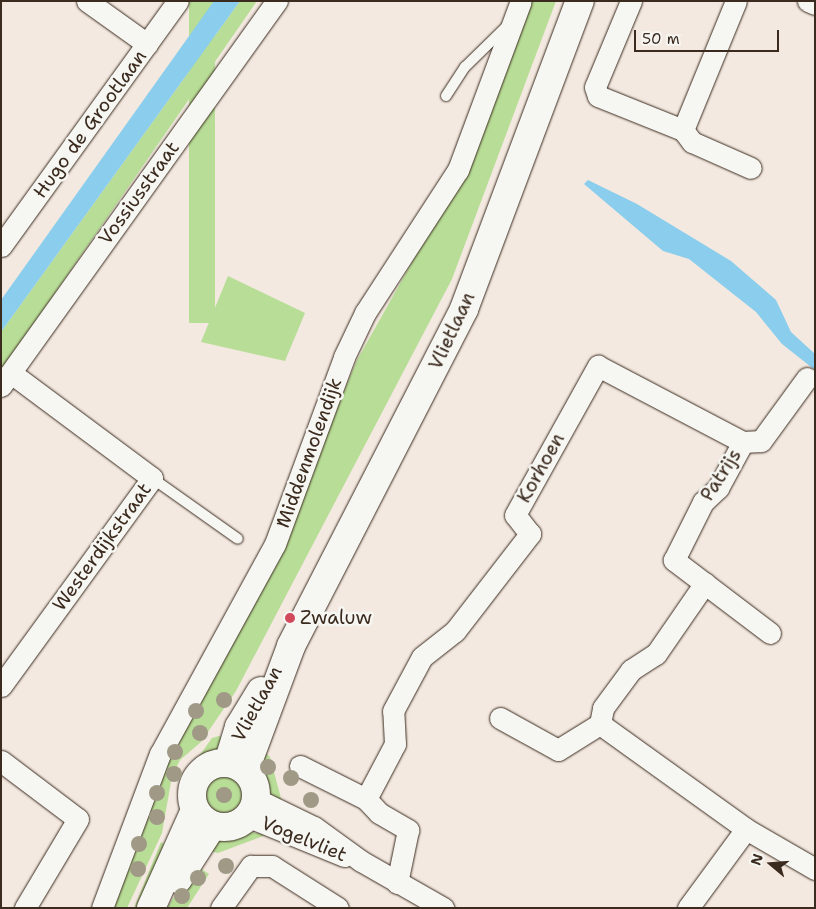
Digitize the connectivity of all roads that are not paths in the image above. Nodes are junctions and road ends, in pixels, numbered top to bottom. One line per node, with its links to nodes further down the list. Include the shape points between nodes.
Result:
1 (87, 1): 11 (street)
2 (178, 1): 11 (street, Hugo de Grootlaan)
3 (277, 1): 17 (street, Vossiusstraat)
4 (521, 1): 10 (street, Middenmolendijk)
5 (580, 1): 28 (street, Vlietlaan, via 464,309 291,646)
6 (632, 1): 13 (street, via 595,87 598,96)
7 (736, 1): 13 (street)
8 (808, 1): 9 (street)
9 (815, 4)
10 (512, 23): 12 (lane, via 484,45); 37 (street, Middenmolendijk, via 458,170 366,314 344,357 275,544 160,754)
11 (147, 44): 15 (street, Hugo de Grootlaan)
12 (446, 96)
13 (682, 130): 14 (street, via 692,142)
14 (751, 168)
15 (1, 246)
16 (807, 378): 18 (street, Patrijs, via 761,441)
17 (6, 379): 19 (street, Westerdijkstraat)
18 (743, 442): 21 (street, Patrijs, via 718,488 703,502 674,560); 29 (street, Korhoen, via 598,366 515,515 530,534 455,631 422,657 393,711 395,744)
19 (152, 478): 20 (lane); 23 (street, Westerdijkstraat)
20 (238, 539)
21 (705, 583): 22 (street, Patrijs); 25 (street, via 656,654 626,678 603,708)
22 (770, 633)
23 (1, 686)
24 (500, 718): 25 (street, via 558,750)
25 (600, 724): 32 (street)
26 (1, 762): 36 (street, via 78,819)
27 (300, 766): 29 (street)
28 (236, 767): 30 (street, via 256,788); 31 (street, via 210,766 197,777 191,793)
29 (366, 799): 34 (street, via 379,813 408,830)
30 (252, 808): 31 (street, via 232,827); 34 (street, Vogelvliet, via 306,844 361,861)
31 (204, 818): 38 (street); 39 (street)
32 (746, 829): 33 (street); 42 (street)
33 (815, 869)
34 (397, 883): 35 (street, Vogelvliet)
35 (434, 906)
36 (25, 908)
37 (102, 908)
38 (150, 908)
39 (159, 908)
40 (221, 908): 41 (street, via 251,866 272,866)
41 (338, 908)
42 (688, 908)

